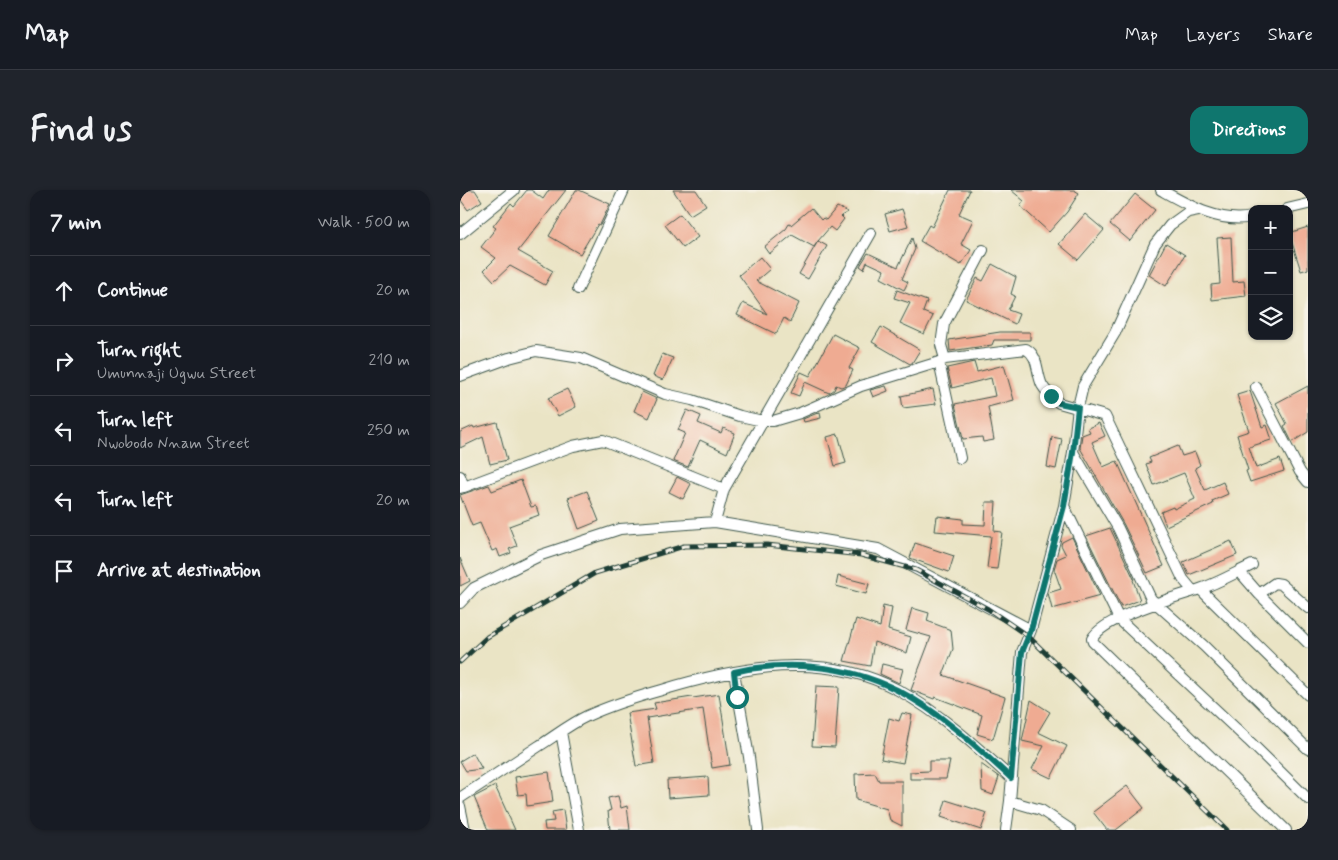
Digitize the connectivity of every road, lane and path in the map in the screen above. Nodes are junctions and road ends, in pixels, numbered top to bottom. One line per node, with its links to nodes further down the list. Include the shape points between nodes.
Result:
1 (514, 190): 9 (street)
2 (624, 190): 11 (street)
3 (1162, 190): 6 (street)
4 (1308, 204): 5 (street)
5 (1293, 208)
6 (1198, 210): 7 (street, via 1230,218); 15 (street, via 1188,212 1170,225 1155,244 1115,333 1083,386)
7 (1248, 218)
8 (871, 233): 16 (street)
9 (460, 234)
10 (983, 250): 12 (street, via 944,324)
11 (578, 288)
12 (942, 361): 15 (street, via 1026,349 1035,358 1043,388 1059,403); 16 (street, via 861,386 800,413); 18 (street)
13 (460, 376): 16 (street, via 536,351 581,358 665,394)
14 (1256, 388): 20 (street)
15 (1078, 407): 17 (street); 27 (street, via 1106,416 1183,579)
16 (763, 421): 22 (street)
17 (1073, 452): 23 (street); 30 (street, via 1118,528)
18 (960, 458)
19 (460, 476): 21 (street)
20 (1308, 482)
21 (462, 487): 22 (street, via 572,446 603,440)
22 (724, 489): 24 (street)
23 (1064, 506): 32 (street); 33 (street)
24 (714, 522): 29 (street, via 620,529 542,555 474,588); 33 (street, via 878,549)
25 (1252, 565): 26 (street)
26 (1239, 572): 27 (street); 28 (street)
27 (1197, 590): 30 (street); 36 (street)
28 (1259, 594): 31 (street, via 1275,583 1281,584); 34 (street)
29 (460, 603)
30 (1154, 603): 32 (street); 38 (street, via 1204,646)
31 (1308, 608)
32 (1119, 619): 41 (street); 49 (street, via 1097,633 1093,642)
33 (1031, 630): 39 (street, via 1022,652)
34 (1308, 643)
35 (734, 672): 37 (street, via 684,683 611,706); 39 (street, via 766,667 818,667 876,681 898,690 938,716 974,743); 46 (street)
36 (1308, 695)
37 (560, 732): 40 (street); 45 (street)
38 (1308, 749)
39 (1011, 778): 42 (street)
40 (460, 798)
41 (1308, 799)
42 (1010, 801): 47 (street); 48 (street, via 1041,810)
43 (460, 806): 44 (street)
44 (465, 830)
45 (579, 830)
46 (758, 830)
47 (1006, 830)
48 (1071, 830)
49 (1286, 830)

